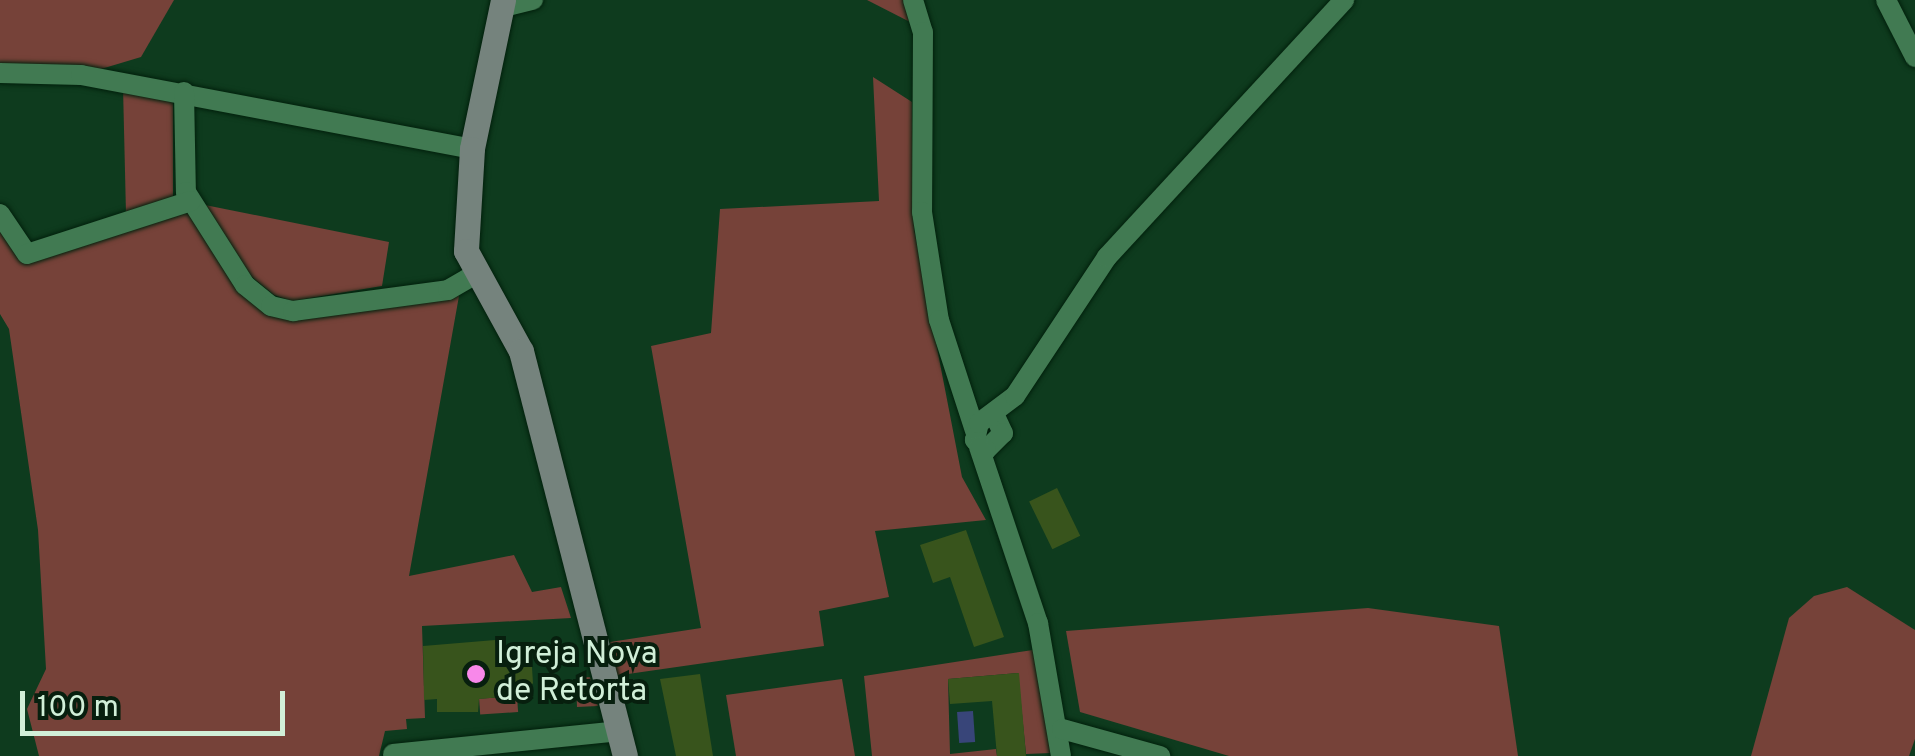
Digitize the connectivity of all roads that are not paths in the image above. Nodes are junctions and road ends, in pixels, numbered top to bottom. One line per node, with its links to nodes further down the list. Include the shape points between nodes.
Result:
1 (533, 0): 5 (street)
2 (913, 0): 13 (street, via 923,32 922,212 939,320 961,397)
3 (1344, 0): 13 (street, via 1107,257)
4 (1886, 0): 6 (street)
5 (502, 4): 9 (street)
6 (1915, 57)
7 (0, 73): 8 (street, via 81,75)
8 (184, 92): 9 (street); 10 (street)
9 (472, 149): 12 (street, via 464,231)
10 (191, 201): 11 (street, via 26,254); 12 (street, via 245,284 270,306 300,310 448,290)
11 (0, 214)
12 (476, 274): 15 (street, via 521,351)
13 (990, 431): 14 (street, via 990,475 1038,623)
14 (1062, 729): 18 (street); 19 (street)
15 (623, 744): 16 (street)
16 (463, 752): 17 (street)
17 (393, 754)
18 (1062, 756)
19 (1160, 756)

